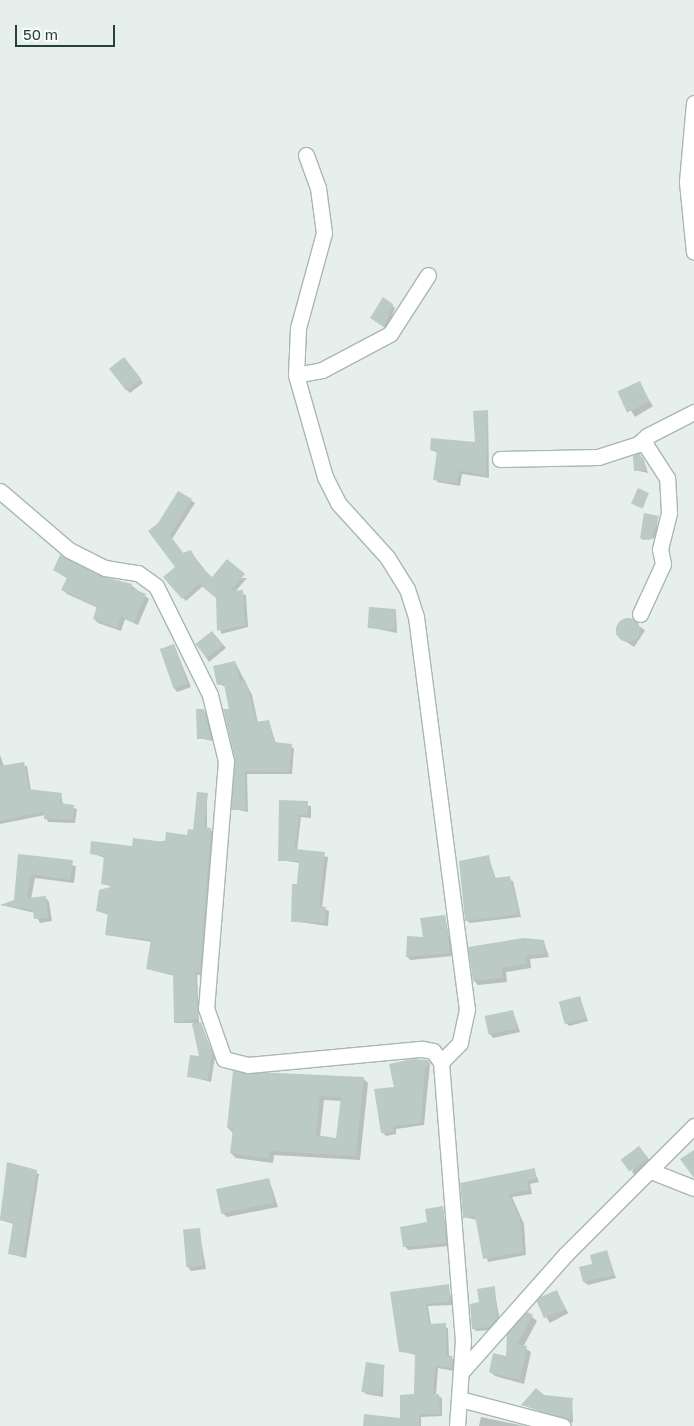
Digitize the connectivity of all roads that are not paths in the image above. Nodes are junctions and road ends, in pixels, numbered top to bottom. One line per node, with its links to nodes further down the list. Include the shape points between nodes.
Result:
1 (694, 103): 3 (street, via 688,182)
2 (306, 155): 5 (street, via 318,188 324,233 298,328)
3 (694, 252)
4 (428, 275): 5 (street, via 390,334 322,370)
5 (296, 375): 11 (street, via 333,494 387,558 407,589 416,617 467,1008 460,1043)
6 (694, 412): 7 (street)
7 (647, 436): 8 (street, via 638,444 598,457); 10 (street, via 650,458 667,478 669,520 660,549 663,564)
8 (500, 459)
9 (0, 491): 11 (street, via 69,550 105,568 138,572 156,586 210,695 226,761 206,1008 224,1059 248,1065 422,1050 433,1051)
10 (640, 614)
11 (441, 1062): 15 (street, via 456,1216)
12 (694, 1126): 13 (street)
13 (651, 1170): 14 (street); 15 (street, via 566,1254)
14 (694, 1188)
15 (463, 1370): 16 (street)
16 (460, 1399): 17 (street); 18 (street)
17 (457, 1426)
18 (563, 1426)

